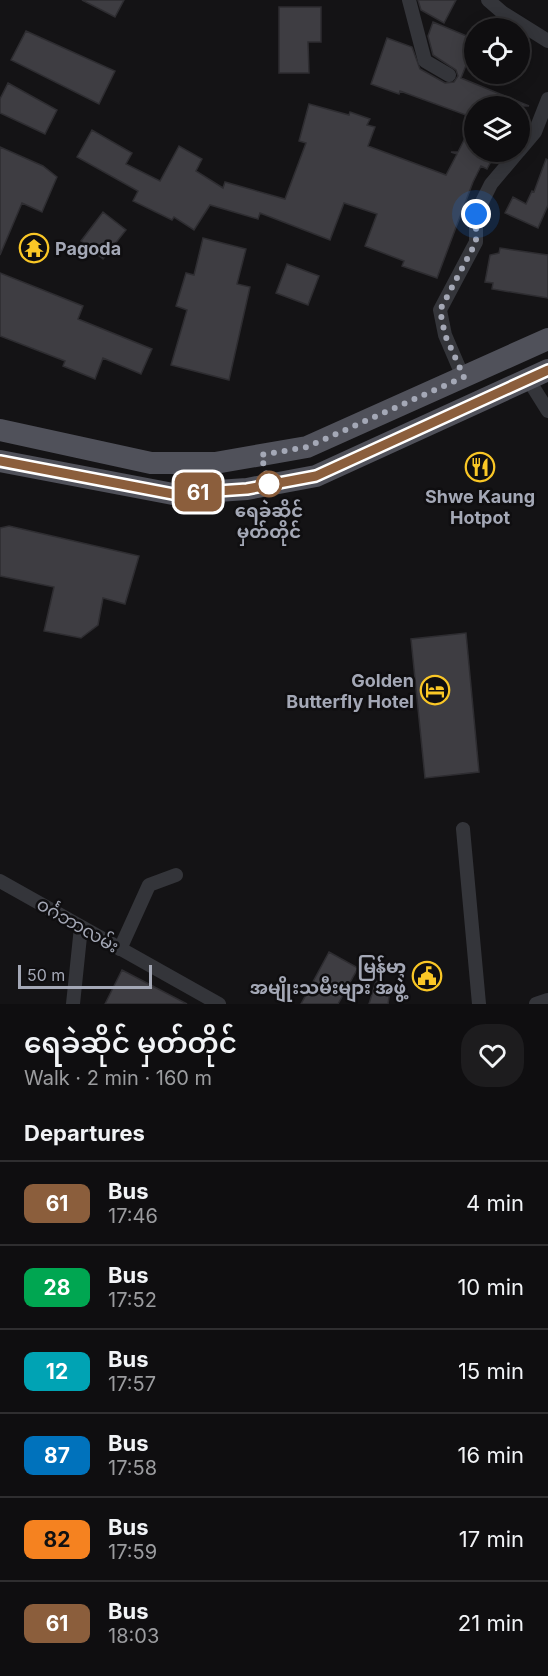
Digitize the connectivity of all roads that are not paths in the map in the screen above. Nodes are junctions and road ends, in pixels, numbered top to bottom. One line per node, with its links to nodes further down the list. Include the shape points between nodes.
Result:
1 (409, 0): 4 (street, via 425,61)
2 (488, 0): 3 (street)
3 (548, 41)
4 (449, 75)
5 (548, 99): 6 (street)
6 (530, 138)
7 (510, 162): 10 (street, via 491,184 476,214 476,242 440,310 445,335)
8 (548, 339): 10 (main road)
9 (538, 375): 11 (street); 13 (main road, via 316,476 247,489 173,494)
10 (464, 377): 12 (main road, via 307,447 215,464 151,463)
11 (548, 411)
12 (0, 430)
13 (0, 461)
14 (463, 829): 22 (street)
15 (176, 874): 18 (street, via 149,885)
16 (0, 880): 17 (street, ဝင်္ဂဘာလမ်း)
17 (81, 927): 18 (street, ဝင်္ဂဘာလမ်း); 20 (street)
18 (120, 949): 21 (street, ဝင်္ဂဘာလမ်း)
19 (548, 1000): 23 (street)
20 (73, 1004)
21 (219, 1004)
22 (479, 1004)
23 (536, 1004)

